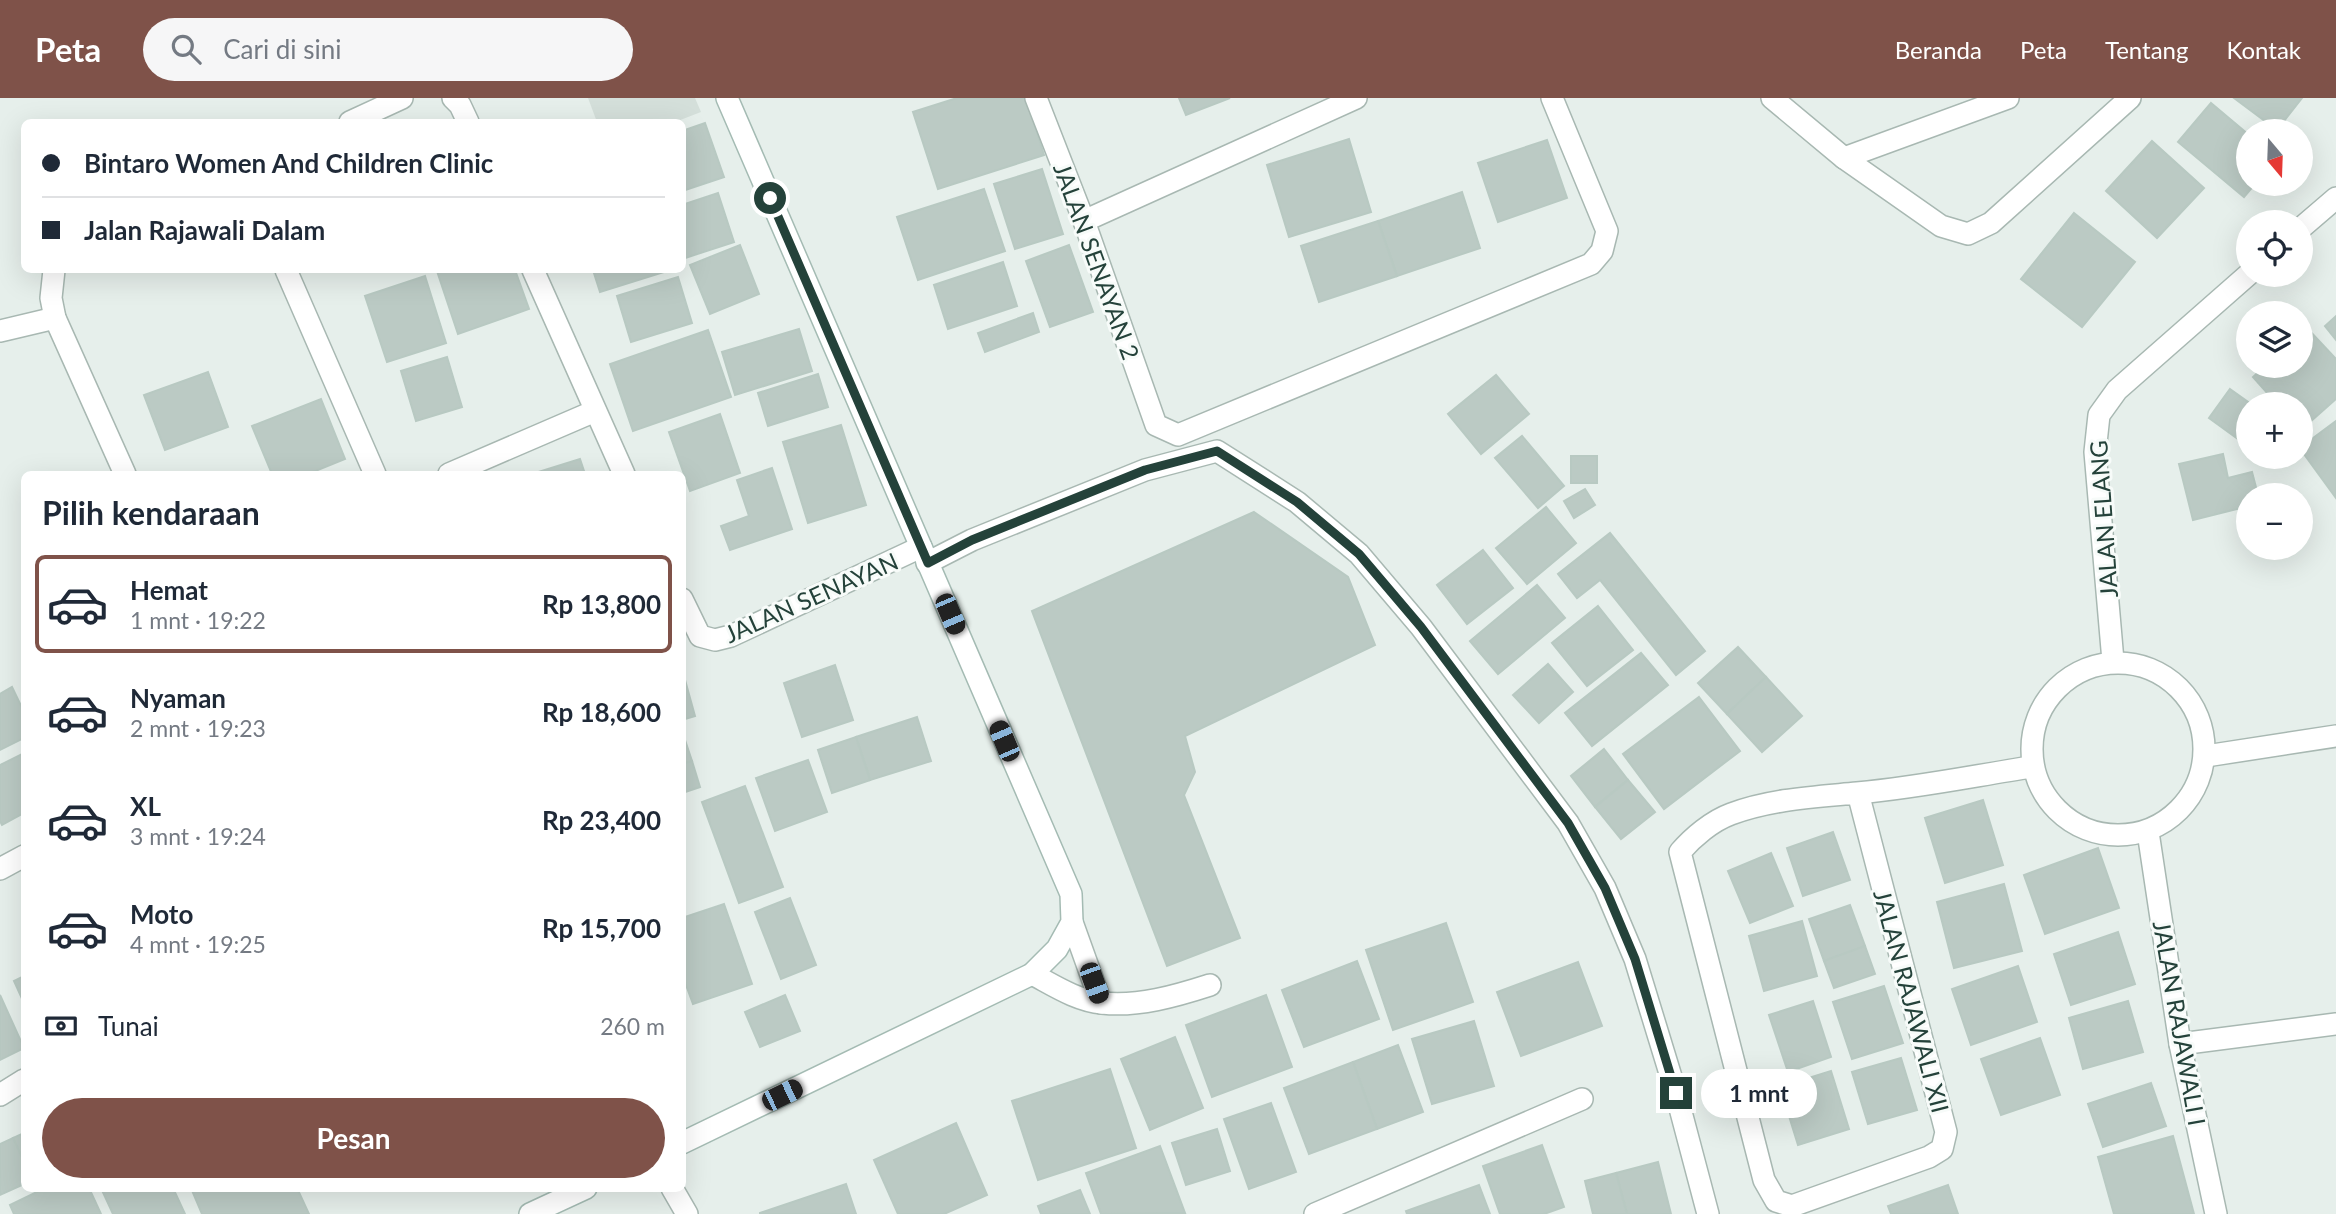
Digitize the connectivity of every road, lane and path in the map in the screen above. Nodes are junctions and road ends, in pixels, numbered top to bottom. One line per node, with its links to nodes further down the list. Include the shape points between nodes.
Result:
1 (402, 98): 10 (street)
2 (453, 98): 11 (street)
3 (727, 98): 27 (street)
4 (1036, 98): 15 (street, JALAN SENAYAN 2)
5 (1356, 98): 15 (street)
6 (1552, 98): 15 (street, JALAN SENAYAN 2, via 1607,231 1602,251 1591,264 1178,435 1156,425)
7 (1772, 98): 12 (street)
8 (2008, 98): 12 (street)
9 (2130, 98): 12 (street, via 1991,223 1968,234 1941,226)
10 (356, 119)
11 (467, 119)
12 (1844, 159)
13 (2336, 198): 14 (street)
14 (2313, 218)
15 (1084, 221)
16 (54, 273): 20 (street)
17 (287, 273): 24 (street)
18 (534, 273): 22 (street)
19 (2236, 285): 29 (street, JALAN ELANG, via 2117,390 2099,415 2095,452)
20 (55, 318): 21 (street); 23 (street)
21 (0, 331)
22 (595, 411): 25 (street); 26 (street)
23 (124, 471)
24 (374, 471)
25 (456, 471)
26 (623, 471)
27 (924, 555): 28 (street, JALAN SENAYAN, via 715,640 700,636); 37 (street, via 1070,894); 52 (street, JALAN SENAYAN, via 1145,470 1217,451 1297,502 1359,554 1421,627 1568,823 1605,888 1635,959)
28 (686, 607)
29 (2113, 661): 31 (street, via 2162,672 2197,708); 32 (street, via 2066,678 2058,688 2036,718)
30 (2336, 736): 31 (street)
31 (2206, 756): 34 (street, via 2188,803)
32 (2031, 767): 33 (street, JALAN RAJAWALI XII); 34 (street, via 2054,811 2098,835)
33 (1858, 793): 33 (street, JALAN RAJAWALI XII, via 1809,796 1729,815 1691,839 1680,852 1764,1180 1776,1202 1792,1206 1929,1157 1942,1149 1945,1132)
34 (2148, 832): 42 (street, JALAN RAJAWALI I)
35 (21, 858): 36 (street)
36 (0, 869)
37 (1072, 922): 38 (street, via 1057,949); 40 (street)
38 (1032, 974): 40 (street, via 1067,993); 46 (street)
39 (1210, 985): 40 (street, via 1174,996)
40 (1101, 1003)
41 (2336, 1024): 42 (street)
42 (2180, 1044): 53 (street, JALAN RAJAWALI I)
43 (21, 1082): 44 (street)
44 (0, 1095)
45 (1581, 1099): 51 (street)
46 (686, 1141)
47 (577, 1192): 49 (street)
48 (674, 1192): 50 (street)
49 (530, 1214)
50 (687, 1214)
51 (1315, 1214)
52 (1708, 1214)
53 (2216, 1214)

